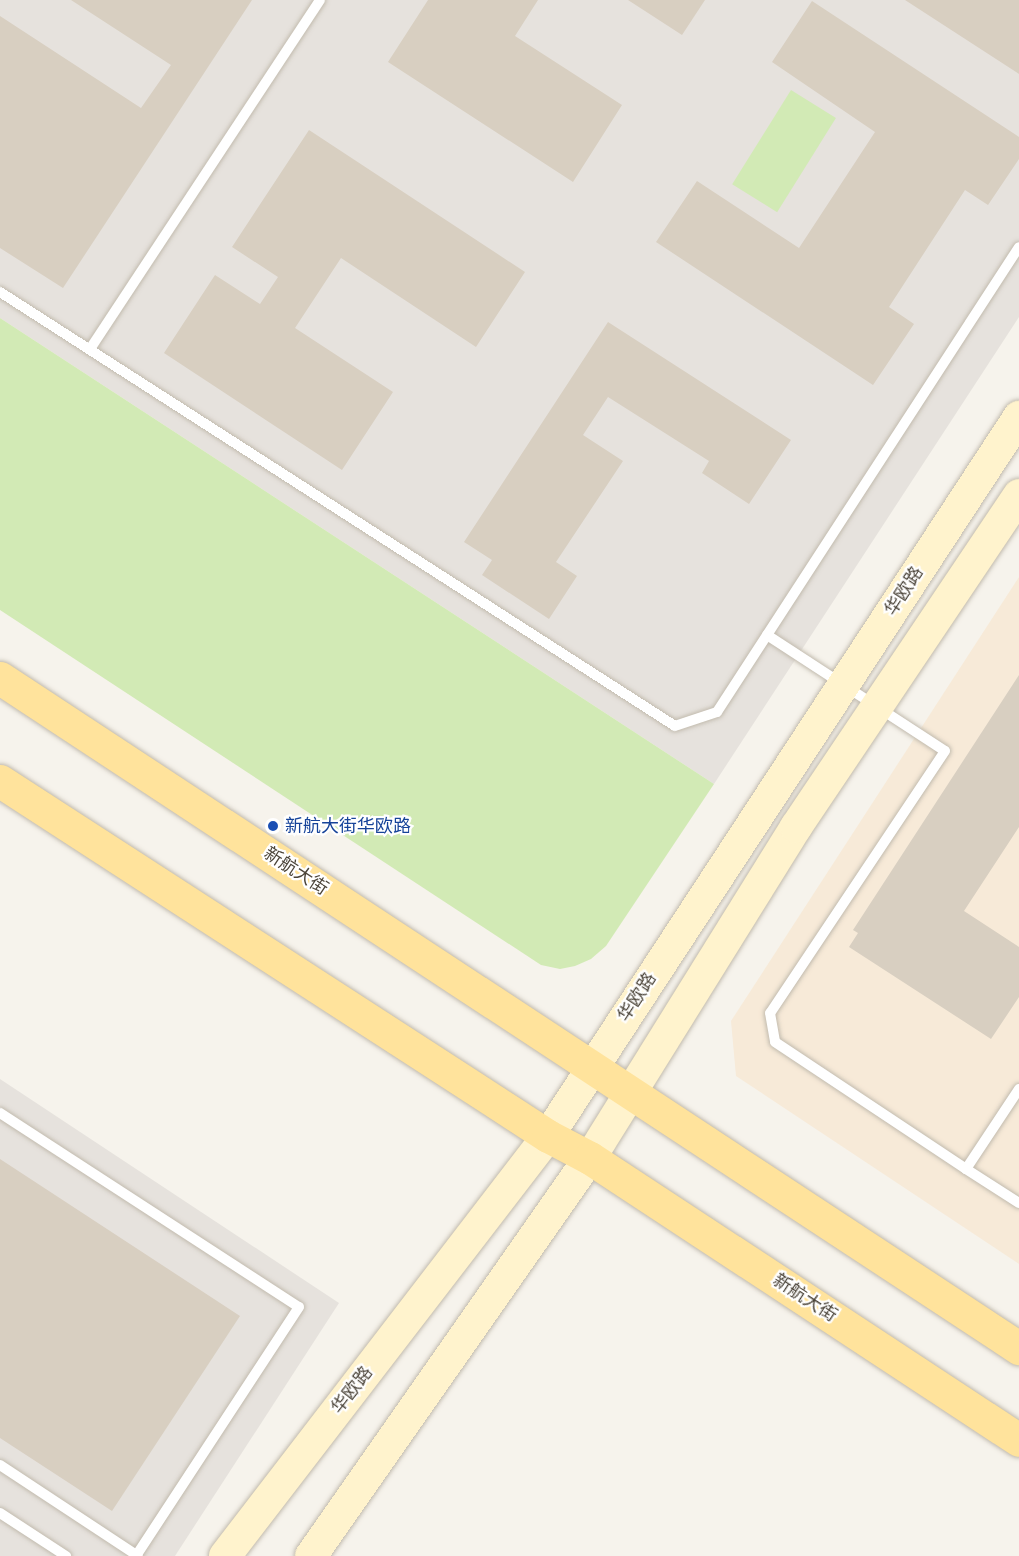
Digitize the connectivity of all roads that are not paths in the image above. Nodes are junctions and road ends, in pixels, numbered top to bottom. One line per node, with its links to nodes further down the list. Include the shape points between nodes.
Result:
1 (320, 0): 4 (lane)
2 (1019, 247): 7 (lane)
3 (0, 291): 4 (lane)
4 (90, 349): 7 (lane, via 675,726 717,712)
5 (1018, 419): 9 (main road, 华欧路)
6 (1019, 495): 10 (main road)
7 (767, 635): 9 (lane)
8 (0, 678): 12 (main road, 新航大街)
9 (843, 684): 10 (lane); 12 (main road, 华欧路)
10 (877, 707): 14 (main road); 18 (lane, via 945,751 770,1013 775,1042)
11 (0, 781): 16 (main road)
12 (591, 1066): 14 (main road, 新航大街); 16 (main road, 华欧路)
13 (1019, 1089): 18 (lane)
14 (631, 1091): 17 (main road); 20 (main road)
15 (0, 1113): 25 (lane, via 299,1307)
16 (548, 1136): 17 (main road, 新航大街); 26 (main road, 华欧路)
17 (590, 1158): 21 (main road, 新航大街); 27 (main road)
18 (966, 1169): 19 (lane)
19 (1019, 1203)
20 (1019, 1348)
21 (1019, 1440)
22 (0, 1465): 25 (lane)
23 (0, 1513): 24 (lane)
24 (66, 1556)
25 (137, 1556)
26 (225, 1556)
27 (311, 1556)

